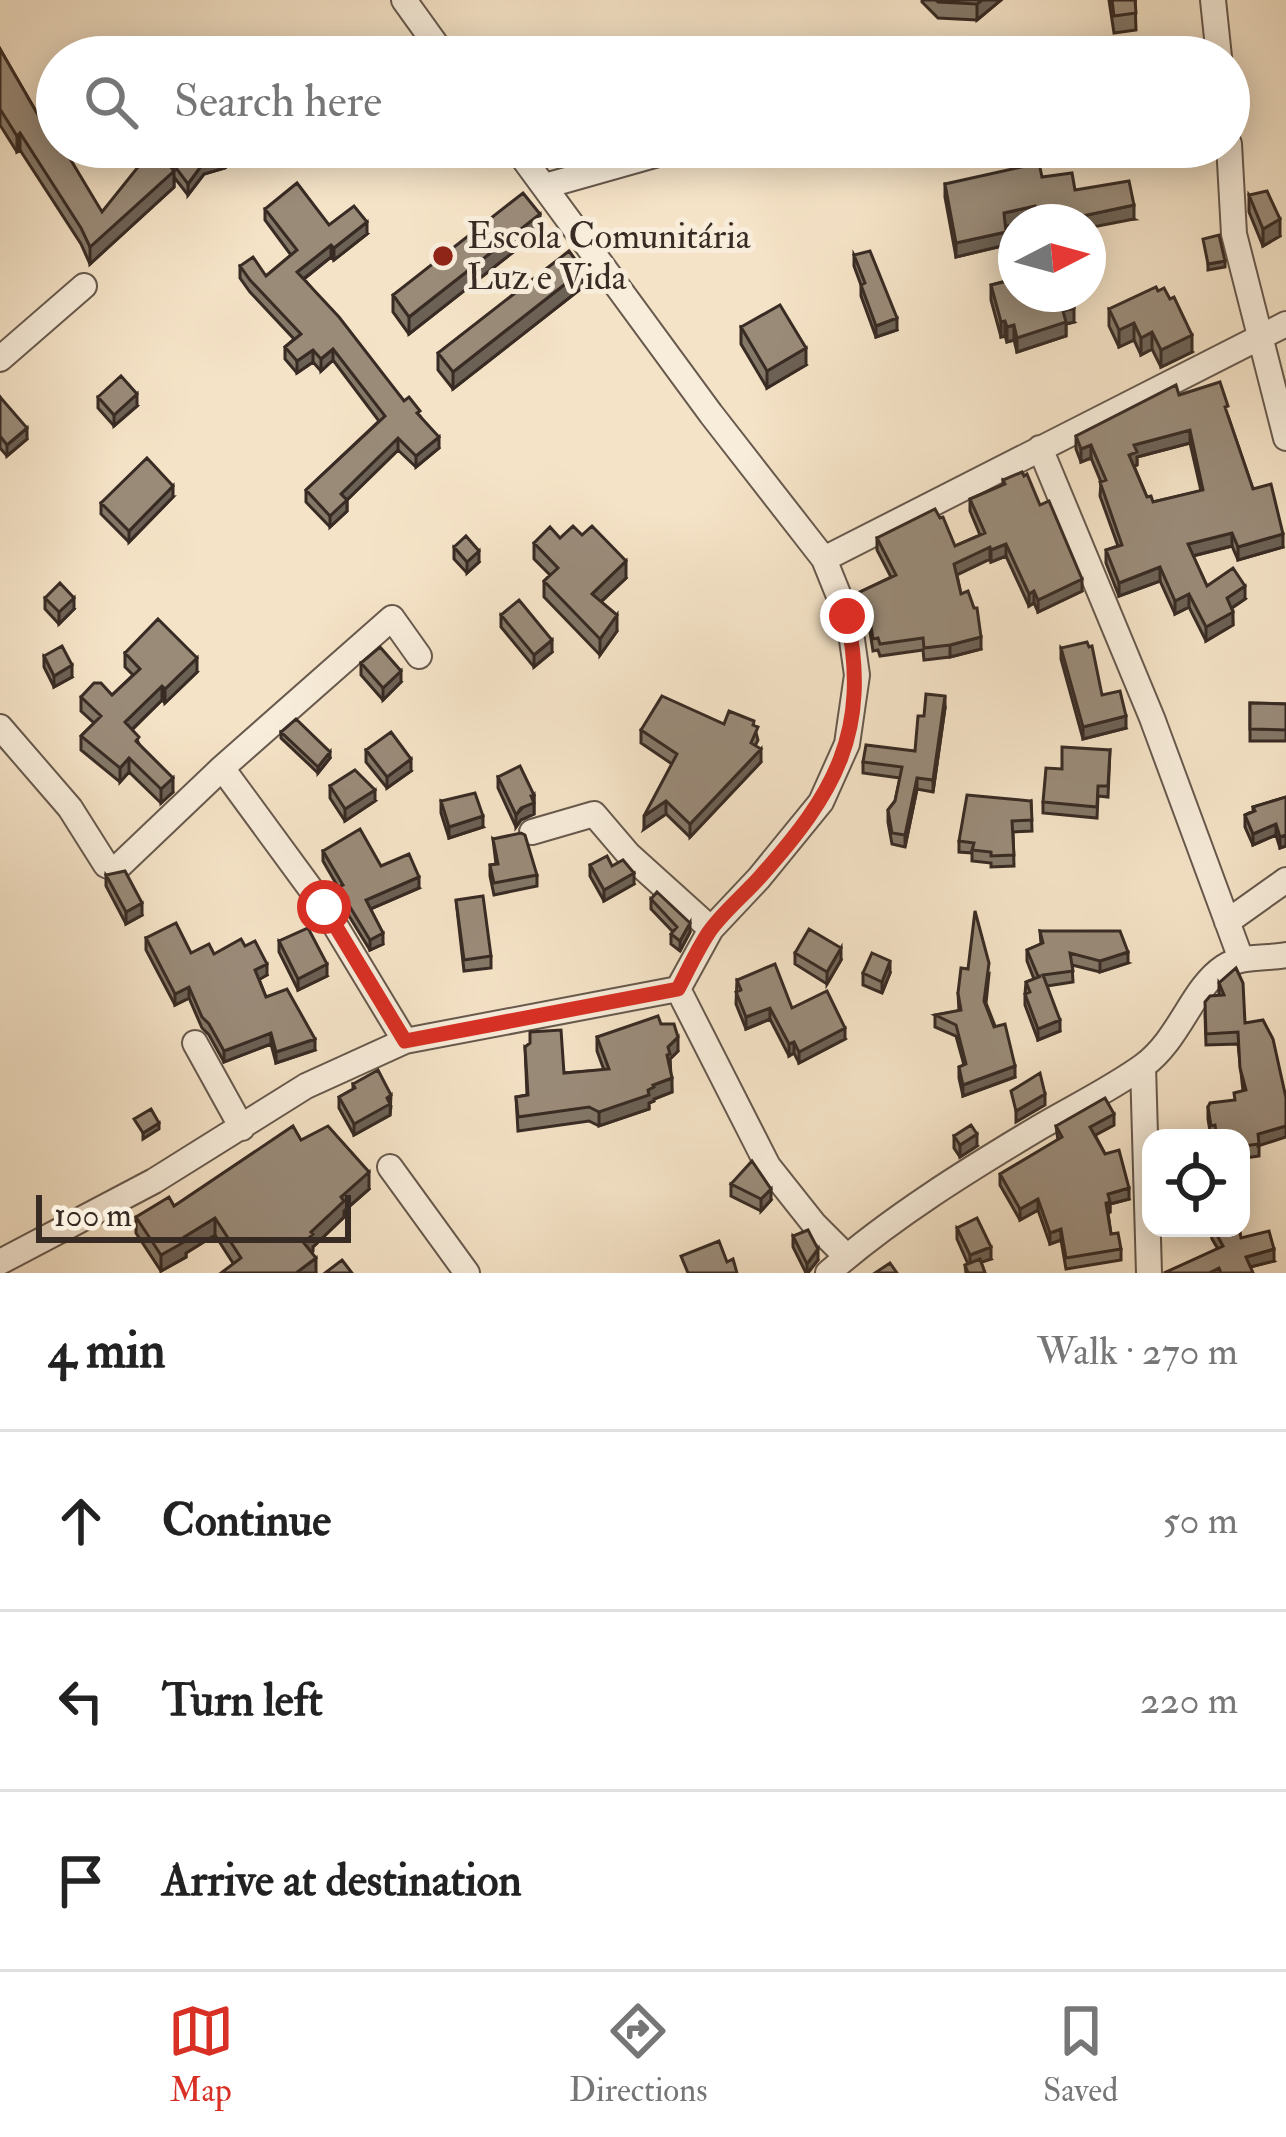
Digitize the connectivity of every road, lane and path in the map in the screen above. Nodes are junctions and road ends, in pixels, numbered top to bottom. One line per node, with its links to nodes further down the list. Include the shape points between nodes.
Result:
1 (404, 0): 3 (street)
2 (1213, 0): 4 (street)
3 (430, 36)
4 (1217, 36)
5 (531, 168): 8 (street)
6 (609, 168): 8 (street)
7 (1230, 168): 11 (street, via 1234,234)
8 (545, 186): 15 (street)
9 (84, 286): 12 (street)
10 (1286, 324): 11 (street)
11 (1262, 336): 13 (street); 14 (street)
12 (0, 359)
13 (1286, 438)
14 (1040, 448): 15 (street); 21 (street)
15 (824, 559): 22 (street, via 847,616 856,675 848,744 821,802)
16 (419, 656): 18 (street, via 392,618)
17 (0, 727): 18 (street, via 110,868 124,864)
18 (222, 768): 26 (street, via 324,907)
19 (532, 832): 22 (street, via 594,814)
20 (1286, 880): 21 (street)
21 (1227, 922): 24 (street)
22 (711, 929): 25 (street)
23 (1286, 955): 24 (street)
24 (1241, 959): 28 (street, via 1208,981 1168,1044)
25 (678, 989): 26 (street); 32 (street, via 768,1166)
26 (405, 1041): 29 (street, via 306,1087)
27 (195, 1043): 29 (street)
28 (1143, 1066): 32 (street, via 991,1156); 34 (street)
29 (242, 1128): 31 (street)
30 (389, 1167): 33 (street)
31 (0, 1262)
32 (838, 1265)
33 (466, 1273)
34 (1149, 1273)

